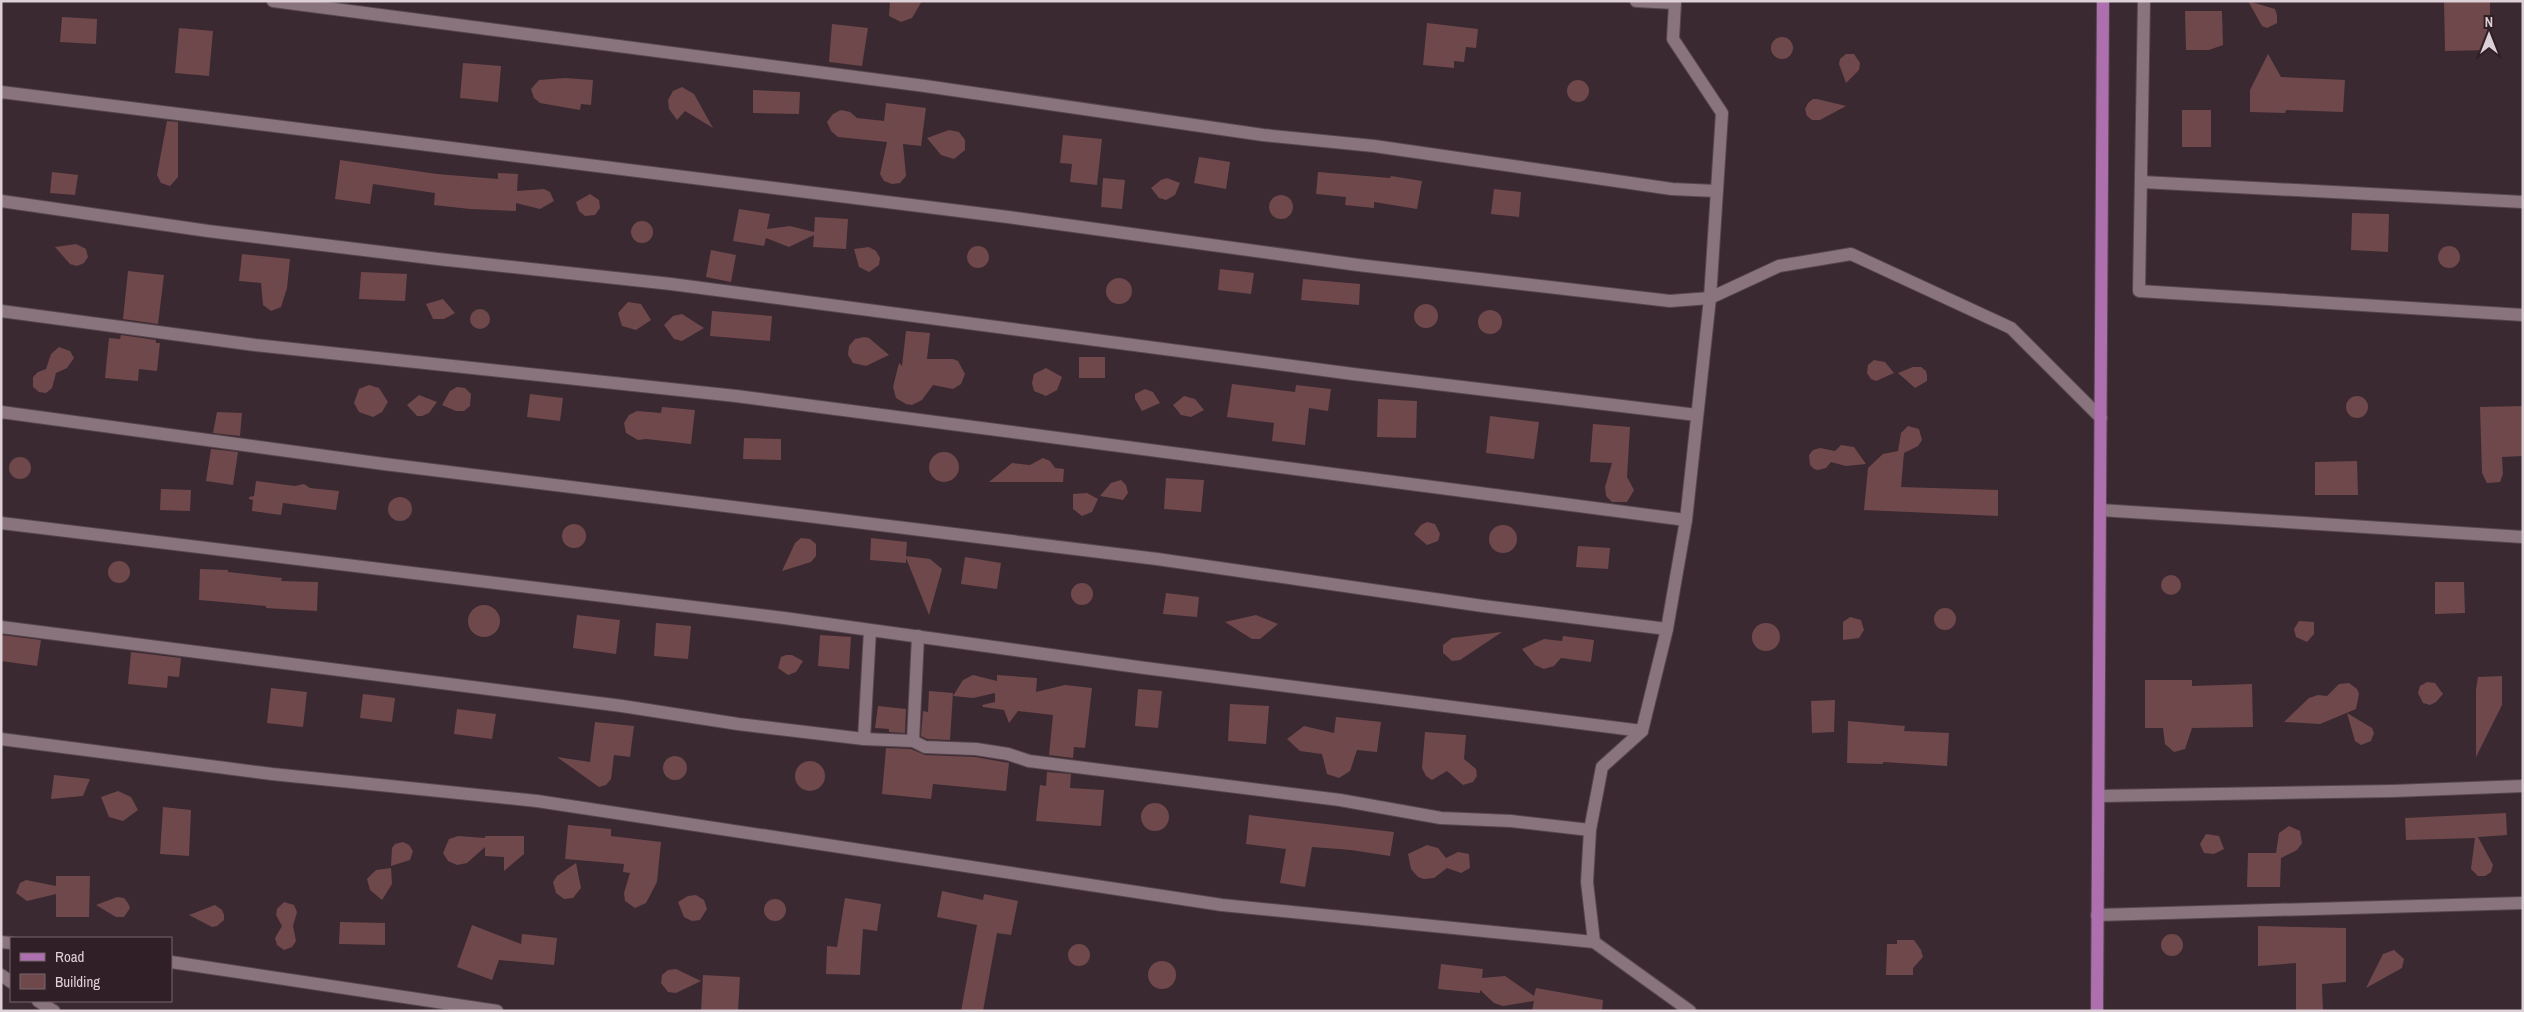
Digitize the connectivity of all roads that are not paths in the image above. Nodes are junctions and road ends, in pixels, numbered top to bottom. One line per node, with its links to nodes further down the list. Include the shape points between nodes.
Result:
1 (273, 1): 7 (street, via 926,86 1263,135 1374,146 1672,189)
2 (1636, 1): 7 (street, via 1675,3 1673,39 1722,113)
3 (2103, 1): 15 (main road)
4 (2144, 1): 6 (street)
5 (1, 92): 10 (street, via 1008,217 1387,269 1670,301)
6 (2142, 182): 9 (street); 12 (street, via 2139,291)
7 (1716, 191): 10 (street)
8 (1, 201): 14 (street, via 208,231 671,284 1353,374)
9 (2523, 202)
10 (1710, 298): 14 (street); 15 (street, via 1779,266 1851,254 2011,328)
11 (1, 311): 17 (street, via 255,345 736,396)
12 (2523, 316)
13 (1, 412): 21 (street, via 393,465 1157,559)
14 (1697, 415): 17 (street)
15 (2101, 418): 16 (main road)
16 (2100, 510): 19 (street); 29 (main road)
17 (1686, 520): 21 (street)
18 (1, 523): 22 (street)
19 (2523, 537)
20 (1, 627): 26 (street)
21 (1667, 629): 24 (street)
22 (870, 630): 23 (street); 26 (street)
23 (918, 636): 24 (street, via 1127,666); 27 (street)
24 (1642, 731): 30 (street, via 1602,767)
25 (1, 739): 33 (street, via 263,772 537,801 1222,905)
26 (864, 739): 27 (street)
27 (913, 740): 30 (street, via 925,747 976,749 1029,761 1340,800 1441,818 1511,820)
28 (2523, 786): 29 (street)
29 (2099, 796): 32 (main road)
30 (1590, 830): 33 (street, via 1587,882)
31 (2523, 902): 32 (street)
32 (2097, 915): 39 (main road)
33 (1594, 942): 38 (street)
34 (172, 962): 37 (street)
35 (40, 1002): 36 (street)
36 (54, 1011)
37 (497, 1011)
38 (1690, 1011)
39 (2097, 1011)

